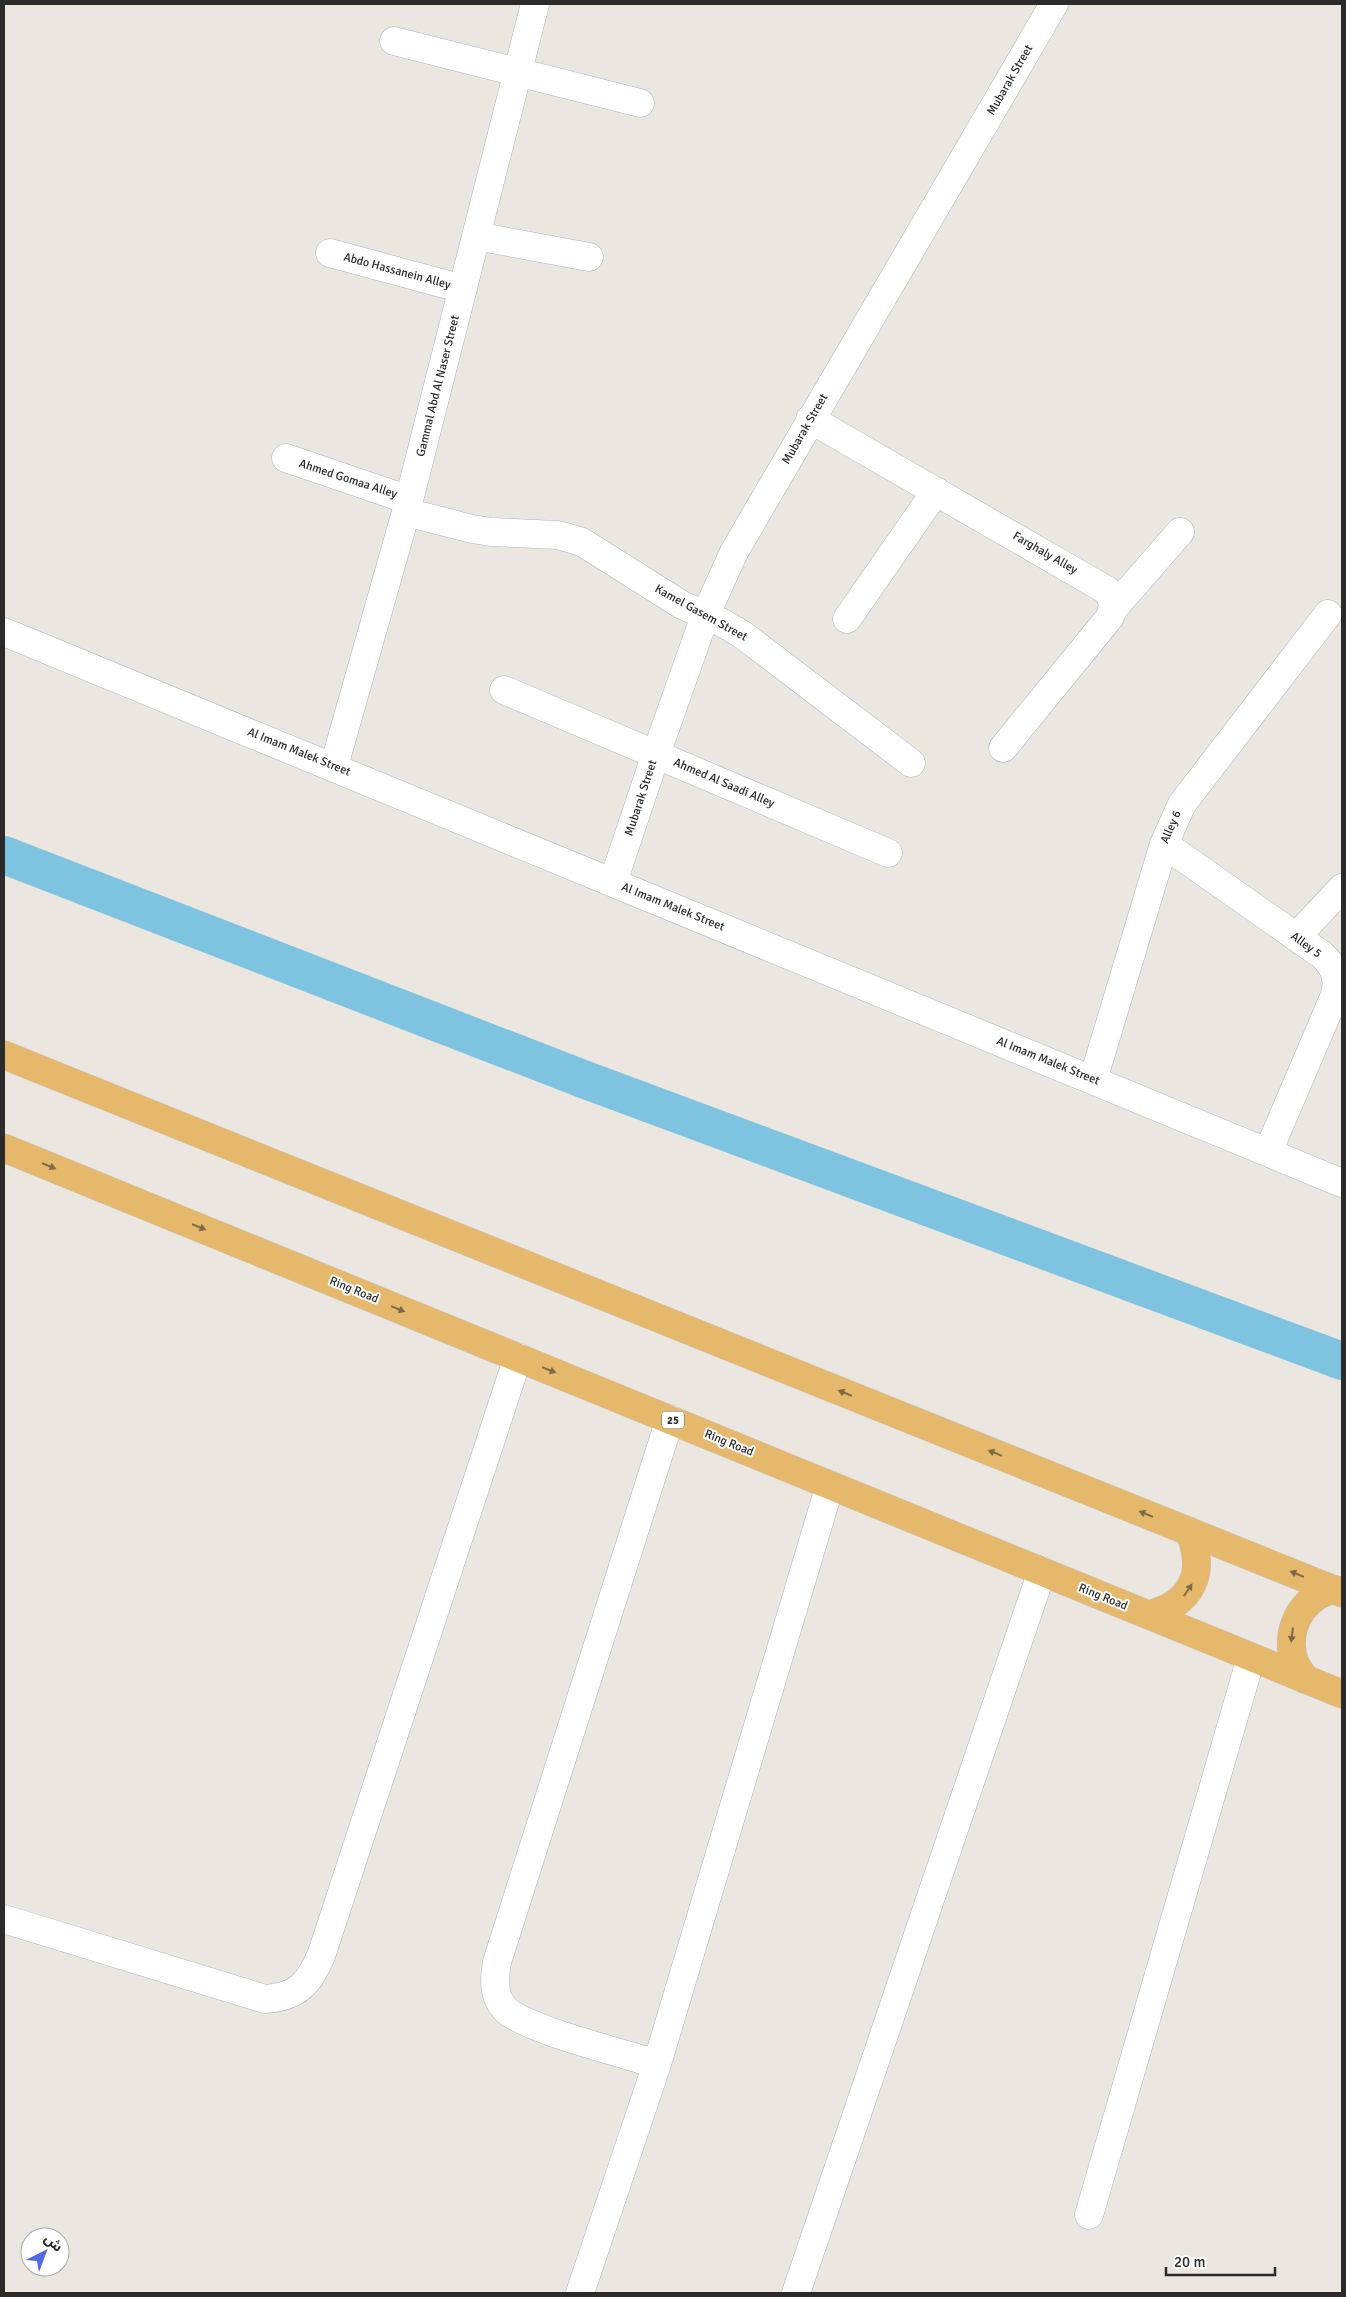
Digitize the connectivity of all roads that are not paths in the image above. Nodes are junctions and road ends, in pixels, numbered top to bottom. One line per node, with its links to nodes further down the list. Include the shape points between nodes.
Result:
1 (535, 4): 4 (street, Gammal Abd Al Naser Street)
2 (1054, 4): 10 (street, Mubarak Street)
3 (394, 41): 4 (street)
4 (518, 72): 5 (street); 6 (street, Gammal Abd Al Naser Street)
5 (640, 103)
6 (476, 236): 8 (street); 9 (street, Gammal Abd Al Naser Street)
7 (330, 254): 9 (street, Abdo Hassanein Alley)
8 (589, 257)
9 (463, 289): 13 (street, Gammal Abd Al Naser Street)
10 (810, 419): 12 (street, Farghaly Alley); 17 (street, Mubarak Street, via 734,552)
11 (286, 458): 13 (street, Ahmed Gomaa Alley)
12 (936, 491): 15 (street, Farghaly Alley, via 1100,585 1108,591); 18 (street)
13 (408, 506): 17 (street, Kamel Gasem Street, via 472,529 558,535 582,542); 24 (street, Gammal Abd Al Naser Street)
14 (1180, 532): 15 (street)
15 (1113, 609): 21 (street, via 1110,618)
16 (1328, 614): 25 (street, Alley 6, via 1194,786)
17 (705, 616): 22 (street, Mubarak Street); 23 (street, Kamel Gasem Street, via 743,635)
18 (848, 619)
19 (4, 632): 24 (street, Al Imam Malek Street)
20 (504, 690): 22 (street, Ahmed Al Saadi Alley)
21 (1003, 748)
22 (656, 754): 26 (street, Ahmed Al Saadi Alley); 27 (street, Mubarak Street)
23 (911, 762)
24 (334, 766): 27 (street, Al Imam Malek Street)
25 (1164, 844): 29 (street, Alley 5); 31 (street, Alley 6)
26 (888, 853)
27 (613, 882): 31 (street, Al Imam Malek Street)
28 (1342, 888): 29 (street)
29 (1296, 937): 33 (street, Alley 5, via 1330,963 1336,973 1337,984)
30 (4, 1056): 38 (highway, one-way to 30)
31 (1093, 1080): 33 (street, Al Imam Malek Street)
32 (4, 1148): 35 (highway, Ring Road / 25, one-way to 35)
33 (1268, 1152): 34 (street, Al Imam Malek Street)
34 (1342, 1183)
35 (518, 1357): 36 (highway, Ring Road / 25, one-way to 36); 45 (street, via 322,1953 308,1981 296,1992 281,1998 265,1999)
36 (670, 1419): 37 (highway, Ring Road / 25); 46 (street, via 498,1962 494,1986 505,2010 526,2023)
37 (830, 1485): 39 (highway, Ring Road / 25); 46 (street)
38 (1189, 1531): 40 (highway, one-way to 38); 41 (highway, one-way to 38, via 1166,1610 1181,1600 1192,1585 1198,1567 1196,1548)
39 (1042, 1572): 41 (highway, Ring Road / 25); 49 (street)
40 (1338, 1591): 43 (highway, one-way to 43, via 1316,1596 1302,1609 1293,1626 1291,1645 1296,1664)
41 (1148, 1615): 42 (highway, Ring Road / 25)
42 (1251, 1658): 43 (highway, Ring Road / 25); 47 (street)
43 (1306, 1680): 44 (highway, Ring Road / 25)
44 (1342, 1694)
45 (4, 1919)
46 (657, 2064): 48 (street)
47 (1089, 2216)
48 (580, 2293)
49 (796, 2293)

